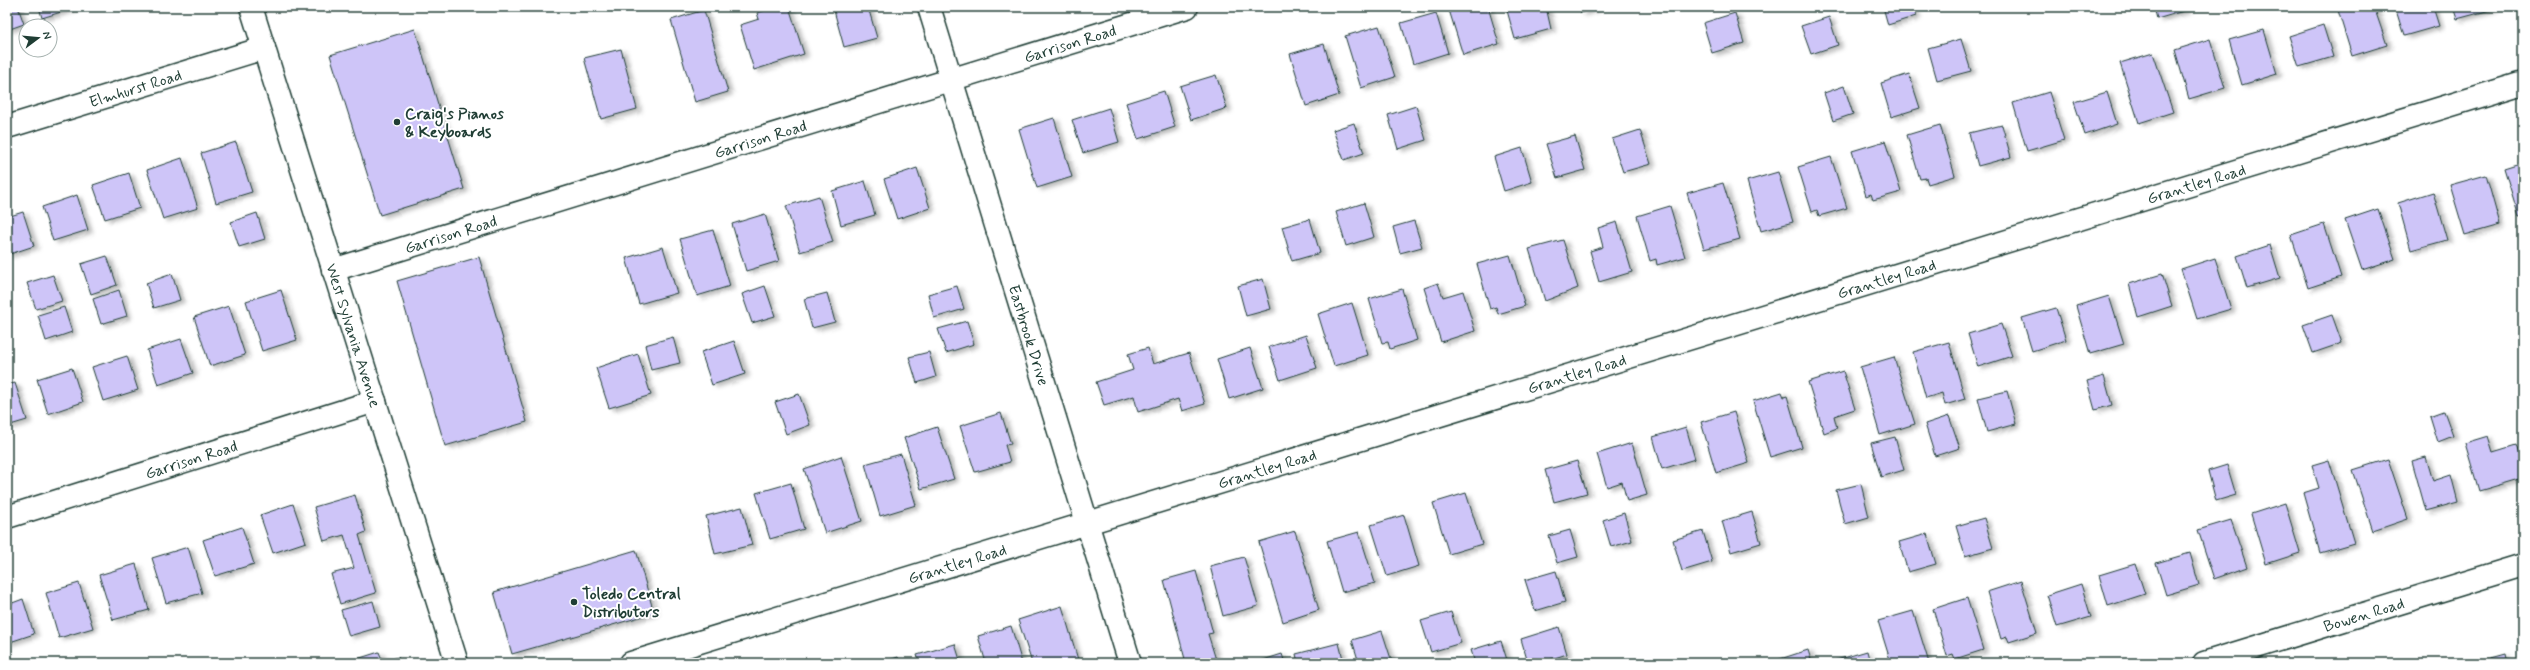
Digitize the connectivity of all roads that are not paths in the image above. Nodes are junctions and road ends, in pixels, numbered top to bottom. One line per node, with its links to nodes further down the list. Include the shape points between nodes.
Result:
1 (251, 7): 4 (street, West Sylvania Avenue)
2 (929, 7): 5 (street, Eastbrook Drive)
3 (1187, 7): 5 (street, Garrison Road)
4 (264, 48): 7 (street, Elmhurst Road); 8 (street, West Sylvania Avenue)
5 (951, 80): 8 (street, Garrison Road); 11 (street, Eastbrook Drive)
6 (2523, 83): 11 (street, Grantley Road)
7 (7, 127)
8 (333, 270): 9 (street, West Sylvania Avenue)
9 (375, 401): 10 (street, Garrison Road); 13 (street, West Sylvania Avenue)
10 (7, 517)
11 (1087, 523): 14 (street, Grantley Road); 15 (street, Eastbrook Drive)
12 (2523, 565): 16 (street, Bowen Road)
13 (457, 663)
14 (631, 663)
15 (1130, 663)
16 (2204, 663)

